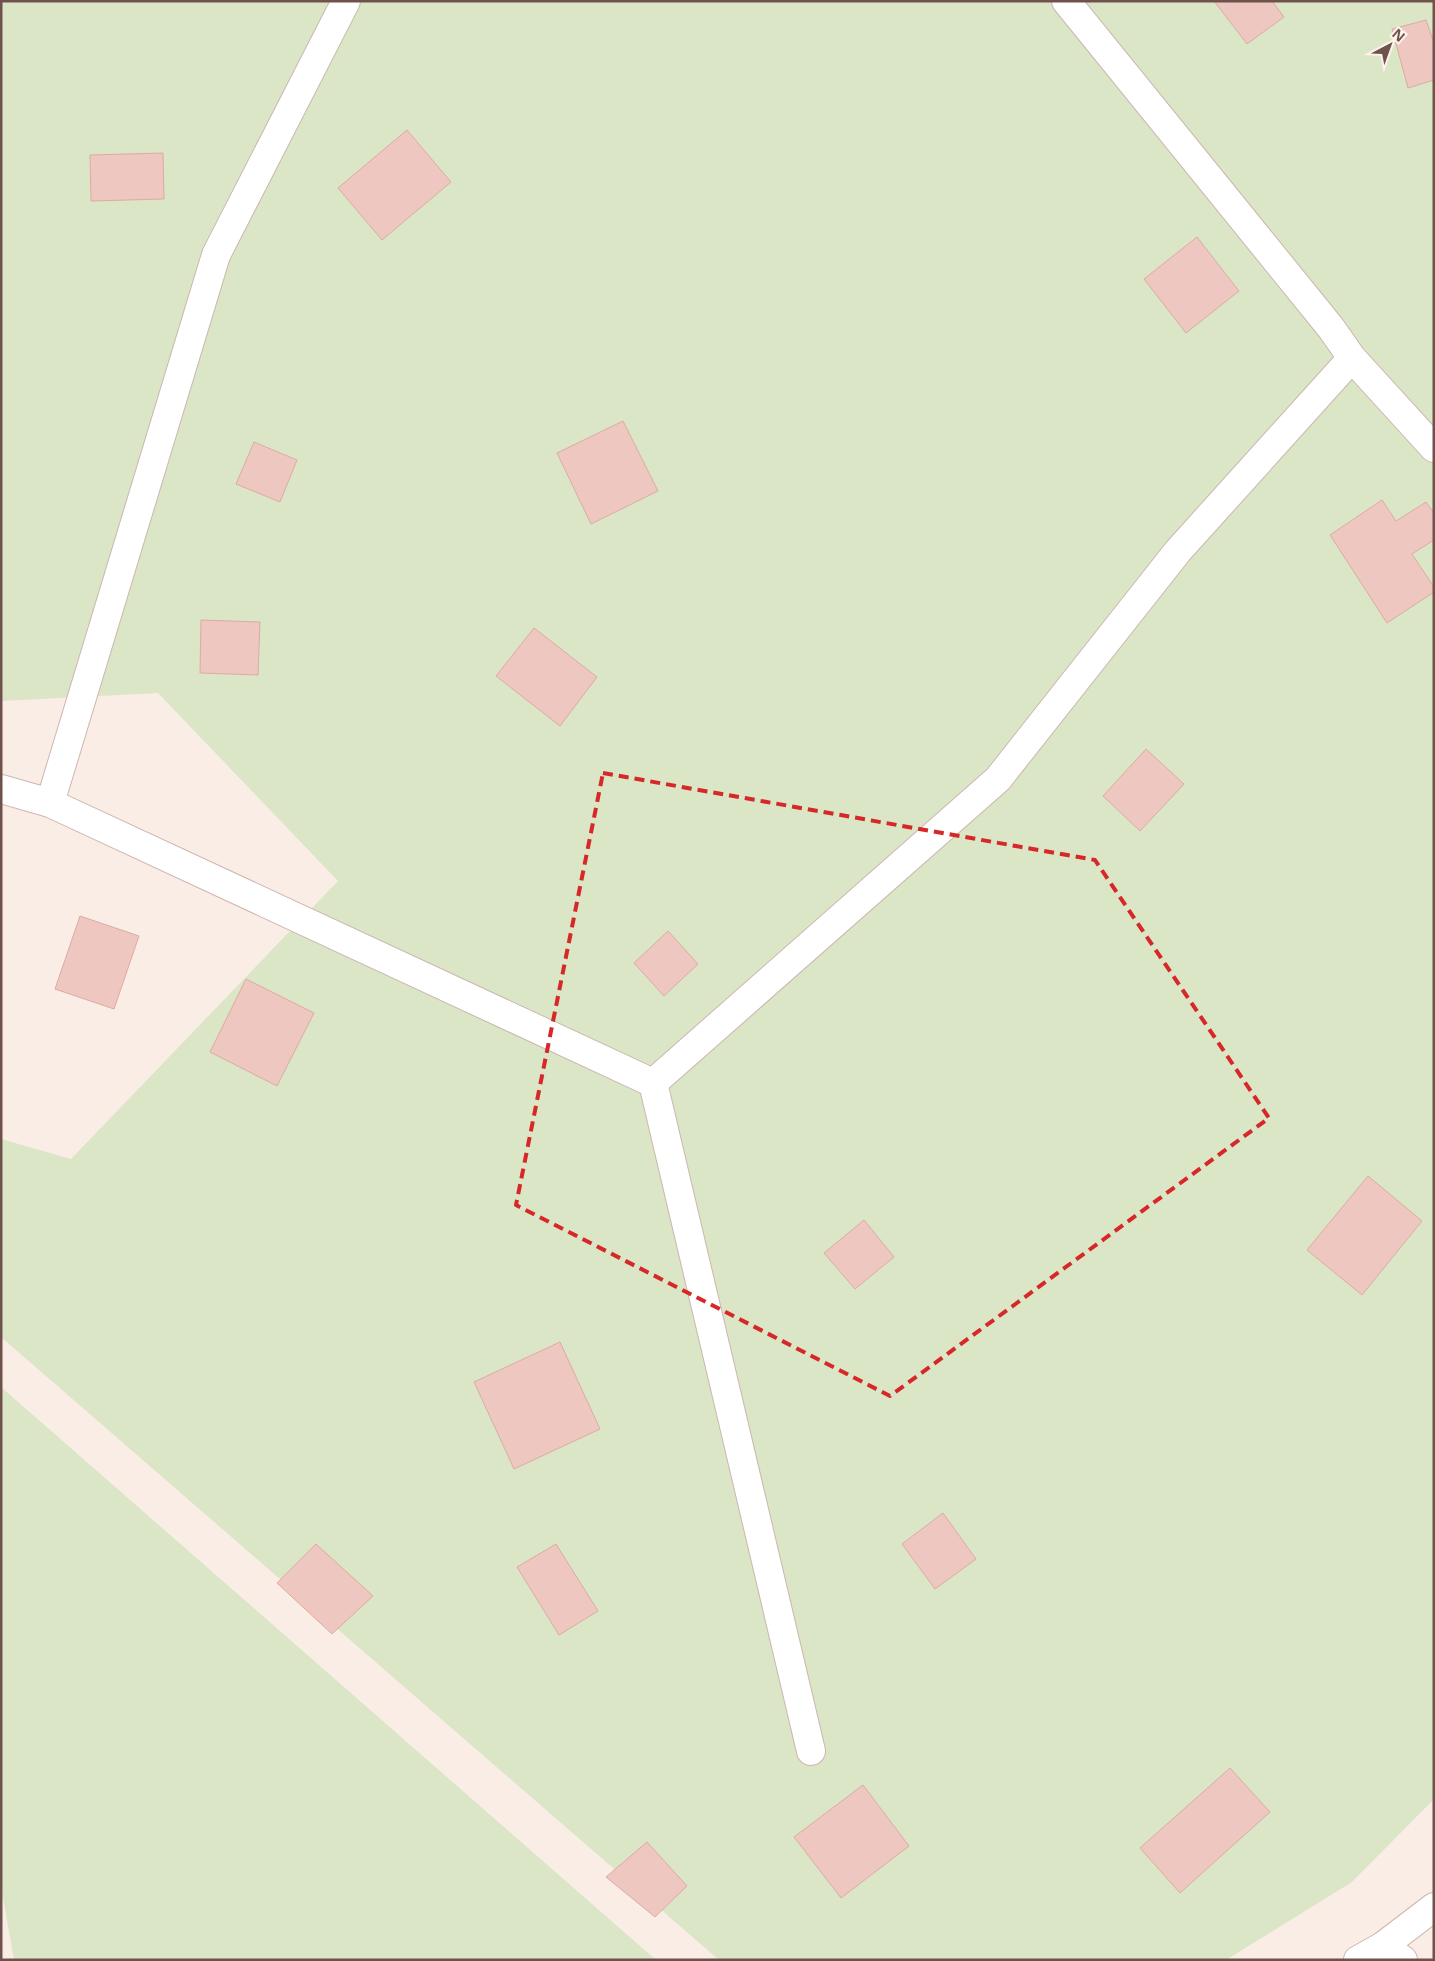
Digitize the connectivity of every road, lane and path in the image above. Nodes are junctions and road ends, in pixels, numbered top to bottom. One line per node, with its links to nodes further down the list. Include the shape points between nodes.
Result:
1 (346, 1): 6 (street, via 216,255)
2 (1066, 1): 3 (street)
3 (1352, 358): 4 (street); 7 (street, via 1178,551 998,779)
4 (1434, 448)
5 (1, 789): 6 (street)
6 (50, 803): 7 (street)
7 (653, 1083): 8 (street)
8 (811, 1751)
9 (1434, 1907): 10 (street)
10 (1393, 1953): 11 (street)
11 (1358, 1960)

